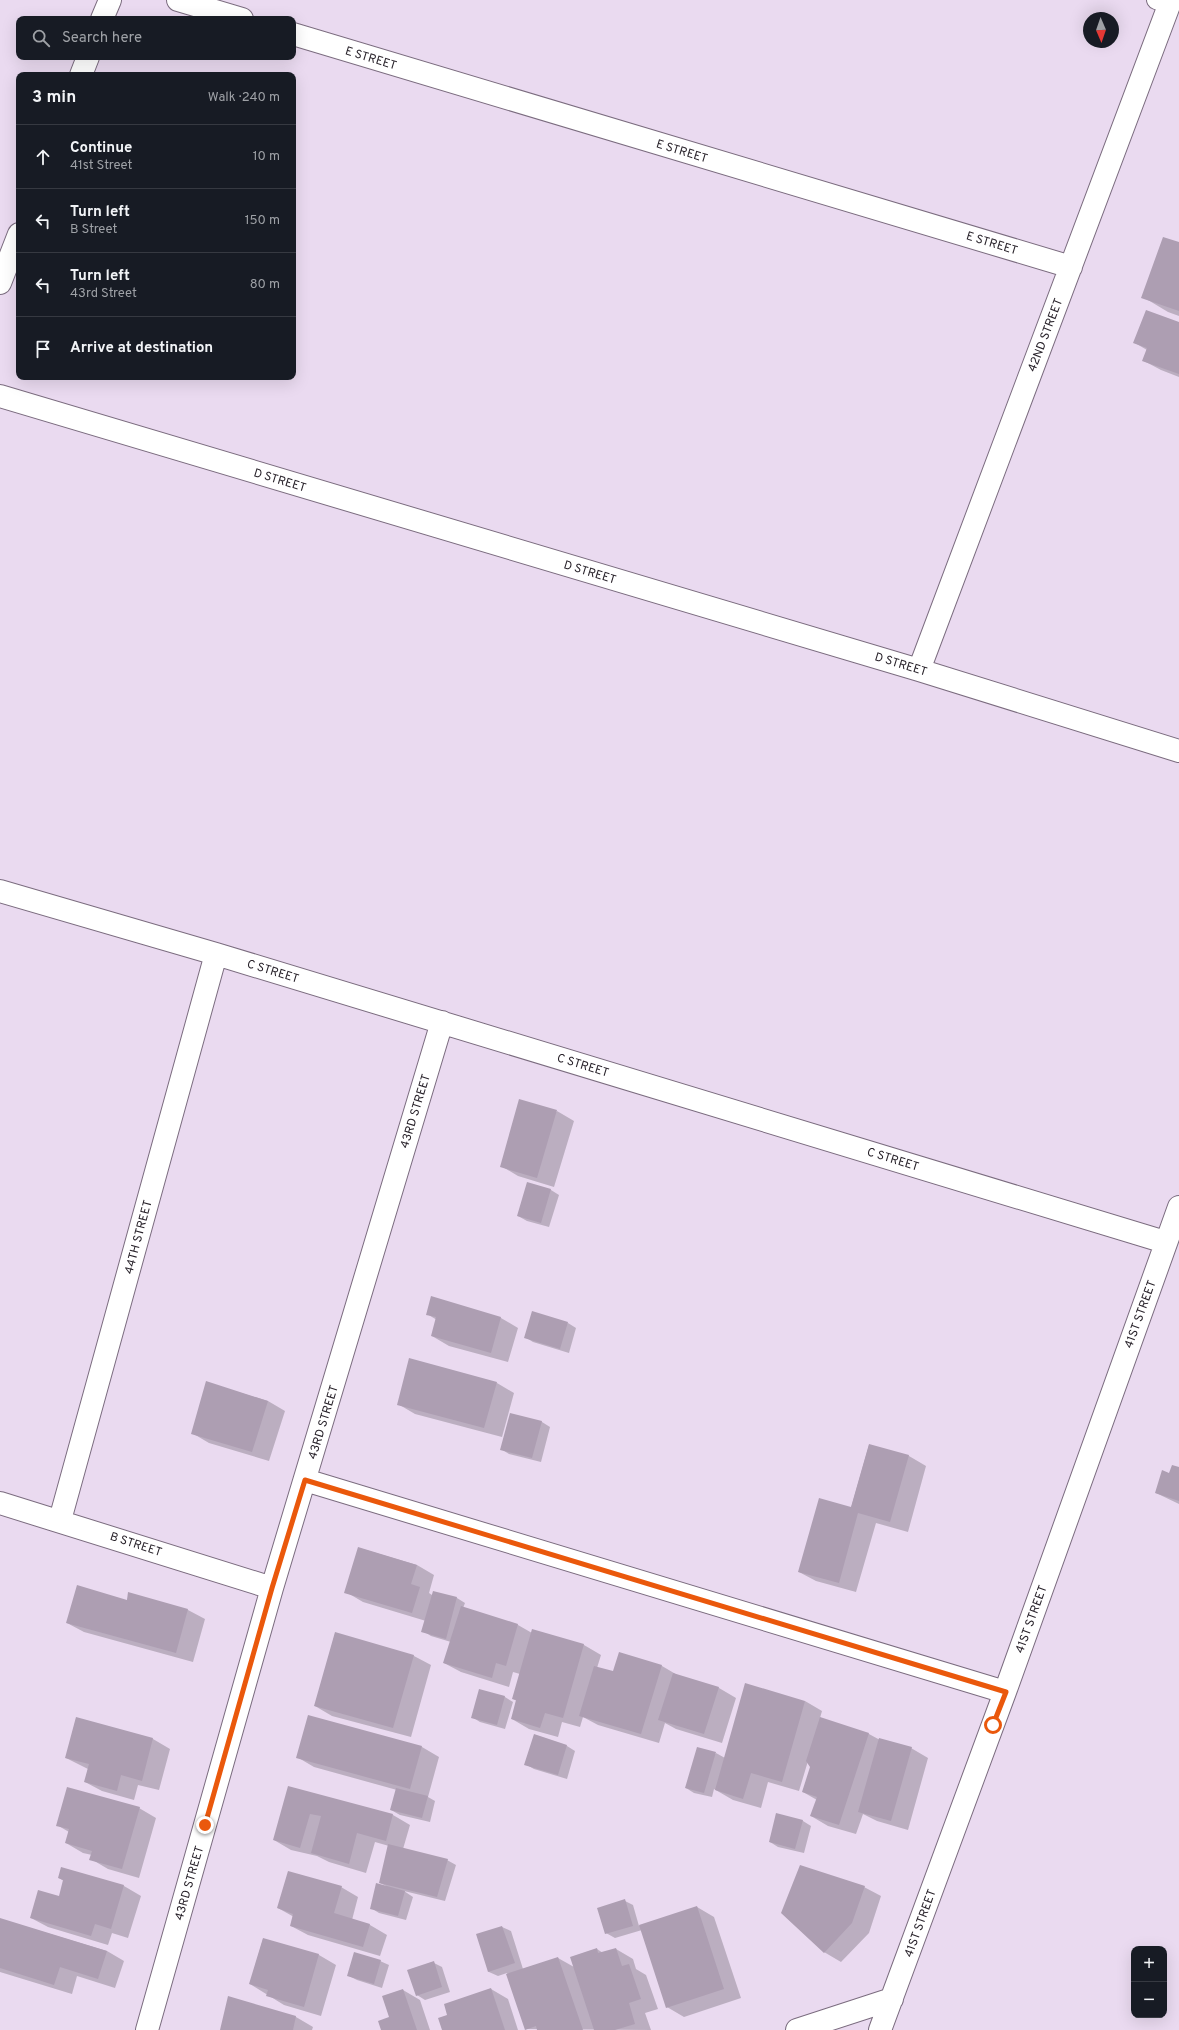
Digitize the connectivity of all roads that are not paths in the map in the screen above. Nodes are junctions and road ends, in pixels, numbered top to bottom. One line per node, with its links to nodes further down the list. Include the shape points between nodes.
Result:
1 (110, 0): 4 (street)
2 (178, 0): 5 (street)
3 (1166, 1): 10 (street, 42ND STREET)
4 (103, 16)
5 (232, 16)
6 (296, 35): 10 (street, E STREET)
7 (87, 60): 8 (street)
8 (82, 72)
9 (16, 242): 11 (street)
10 (1070, 267): 13 (street, 42ND STREET)
11 (0, 283)
12 (0, 396): 13 (street, D STREET)
13 (919, 670): 14 (street, D STREET)
14 (1179, 751)
15 (0, 891): 16 (street, C STREET)
16 (216, 954): 17 (street, C STREET); 22 (street, 44TH STREET)
17 (442, 1022): 19 (street, C STREET); 20 (street, 43RD STREET)
18 (1179, 1207): 19 (street, 41ST STREET)
19 (1165, 1242): 24 (street, 41ST STREET)
20 (305, 1480): 23 (street, 43RD STREET); 24 (street)
21 (0, 1503): 22 (street, B STREET)
22 (60, 1520): 23 (street, B STREET)
23 (272, 1588): 26 (street, 43RD STREET)
24 (1006, 1692): 25 (street, 41ST STREET)
25 (892, 1999): 27 (street); 28 (street, 41ST STREET)
26 (147, 2030)
27 (797, 2030)
28 (880, 2030)

